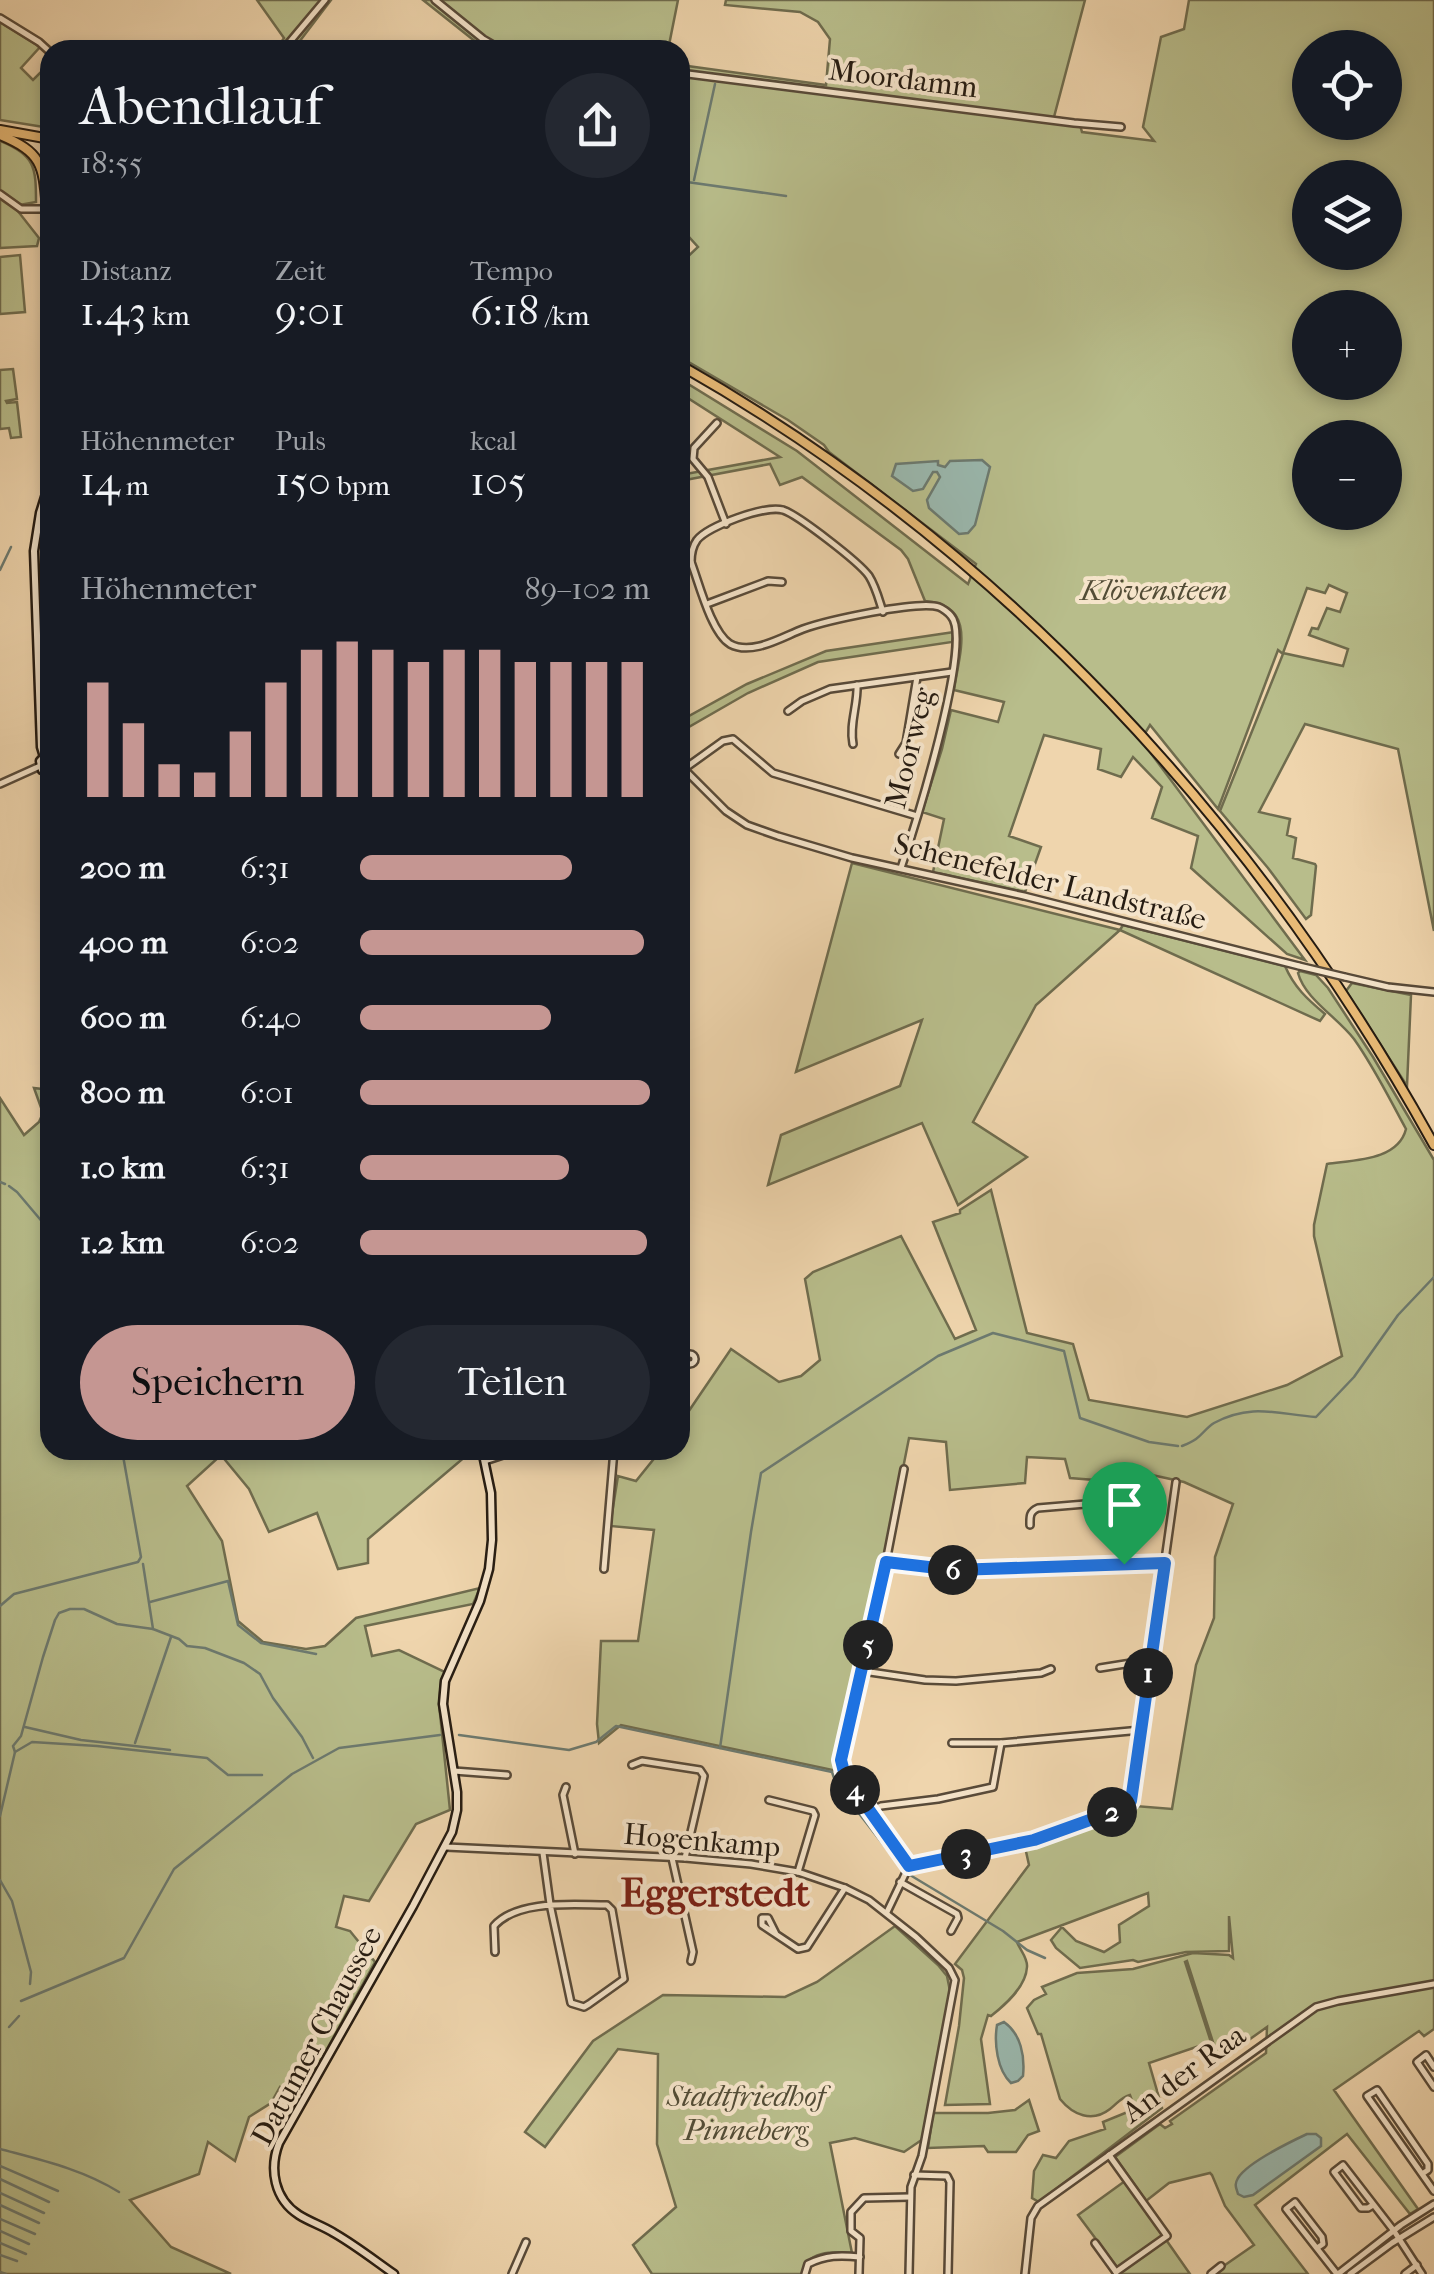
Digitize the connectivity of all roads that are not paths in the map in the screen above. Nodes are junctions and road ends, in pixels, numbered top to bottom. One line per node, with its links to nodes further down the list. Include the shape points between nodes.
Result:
1 (325, 0): 4 (street)
2 (435, 0): 5 (street)
3 (0, 18): 6 (street)
4 (291, 40)
5 (485, 40)
6 (40, 45)
7 (690, 75): 8 (street, Moordamm)
8 (1122, 127)
9 (0, 132): 10 (main road); 11 (main road, via 34,154)
10 (40, 138)
11 (40, 168)
12 (0, 194): 13 (street, via 21,209)
13 (40, 209)
14 (690, 371): 37 (main road, via 868,487 1066,655 1149,742 1264,881)
15 (717, 422): 17 (street, via 694,448 693,460 708,477)
16 (40, 513): 26 (street, via 34,551)
17 (726, 524): 18 (street, via 698,538); 21 (street, via 768,510 788,512 865,571)
18 (691, 562): 20 (street)
19 (782, 582): 20 (street)
20 (707, 604): 21 (street, via 720,635 744,648 816,624)
21 (883, 612): 22 (street, Moorweg, via 922,606 952,616 958,638)
22 (952, 672): 23 (street); 34 (street, Moorweg)
23 (916, 676): 24 (street); 28 (street)
24 (857, 685): 25 (street, via 823,691); 27 (street)
25 (788, 711)
26 (40, 729)
27 (852, 744)
28 (899, 754)
29 (40, 761): 31 (street)
30 (690, 762): 34 (street, via 734,739 773,773)
31 (40, 766): 33 (street)
32 (690, 775): 35 (street, Schenefelder Landstraße, via 747,825)
33 (0, 784)
34 (917, 816): 35 (street, Moorweg)
35 (901, 868): 36 (street, Schenefelder Landstraße, bridge, via 1345,977)
36 (1434, 992)
37 (1434, 1145)
38 (490, 1460): 40 (street)
39 (613, 1460): 47 (street)
40 (485, 1462): 56 (street, Datumer Chaussee, via 489,1569 445,1682)
41 (904, 1469): 44 (street)
42 (1176, 1482): 45 (street)
43 (1030, 1526): 46 (street, via 1038,1508 1118,1504)
44 (886, 1562): 46 (street, via 954,1570); 51 (street)
45 (1165, 1563): 46 (street); 48 (street)
46 (1124, 1564)
47 (604, 1570)
48 (1150, 1660): 49 (street); 52 (street)
49 (1100, 1668)
50 (1051, 1669): 51 (street, via 956,1681)
51 (862, 1671): 60 (street, via 841,1760)
52 (1141, 1730): 54 (street); 66 (street, via 1126,1807 1034,1840)
53 (952, 1742): 54 (street)
54 (1001, 1742): 60 (street, via 993,1787)
55 (632, 1765): 65 (street, via 700,1770 704,1776)
56 (454, 1771): 57 (street); 61 (street, Datumer Chaussee, via 457,1810)
57 (507, 1775)
58 (566, 1787): 63 (street)
59 (769, 1800): 67 (street, via 815,1815)
60 (870, 1811): 66 (street)
61 (446, 1848): 62 (street, Hogenkamp); 98 (street, Datumer Chaussee, via 304,2096 273,2167 290,2207)
62 (543, 1853): 63 (street, Hogenkamp); 70 (street)
63 (575, 1854): 64 (street, Hogenkamp)
64 (672, 1858): 65 (street, Hogenkamp); 75 (street)
65 (685, 1858): 67 (street, Hogenkamp)
66 (909, 1866): 68 (street)
67 (798, 1872): 69 (street, Hogenkamp)
68 (900, 1882): 71 (street); 72 (street, via 957,1914)
69 (845, 1888): 71 (street, Hogenkamp); 73 (street, via 807,1948)
70 (550, 1904): 70 (street, via 569,1997 584,2007 624,1979 612,1910); 74 (street, via 497,1922)
71 (886, 1912): 83 (street, Hogenkamp, via 955,1980)
72 (951, 1931)
73 (776, 1934)
74 (495, 1952)
75 (691, 1961)
76 (1434, 1984): 81 (street, An der Raa, via 1316,2007)
77 (1434, 2067): 78 (street, via 1426,2056 1416,2062)
78 (1434, 2087)
79 (1407, 2134): 80 (street); 80 (street, via 1376,2090 1367,2096); 82 (street, via 1428,2164)
80 (1398, 2140): 82 (street)
81 (1109, 2154): 97 (street, via 1166,2236); 104 (street, An der Raa, via 1033,2211)
82 (1422, 2174): 84 (street)
83 (914, 2175): 85 (street, Hogenkamp); 103 (street, via 947,2176 950,2182)
84 (1434, 2191)
85 (910, 2197): 94 (street, via 864,2198 850,2212); 102 (street, Hogenkamp)
86 (1434, 2204): 89 (street)
87 (1374, 2205): 87 (street, via 1361,2208 1334,2172 1343,2165); 89 (street)
88 (1434, 2216): 90 (street)
89 (1394, 2231): 90 (street); 106 (street)
90 (1398, 2239): 95 (street); 107 (street)
91 (526, 2242): 99 (street)
92 (1095, 2243): 97 (street)
93 (1317, 2248): 93 (street, via 1322,2237 1295,2202 1286,2208); 106 (street)
94 (860, 2256): 100 (street, via 820,2258); 101 (street)
95 (1417, 2265): 108 (street); 109 (street)
96 (1222, 2266): 105 (street)
97 (1117, 2273)
98 (394, 2274)
99 (512, 2274)
100 (805, 2274)
101 (859, 2274)
102 (908, 2274)
103 (948, 2274)
104 (1025, 2274)
105 (1211, 2274)
106 (1338, 2274)
107 (1350, 2274)
108 (1405, 2274)
109 (1422, 2274)

